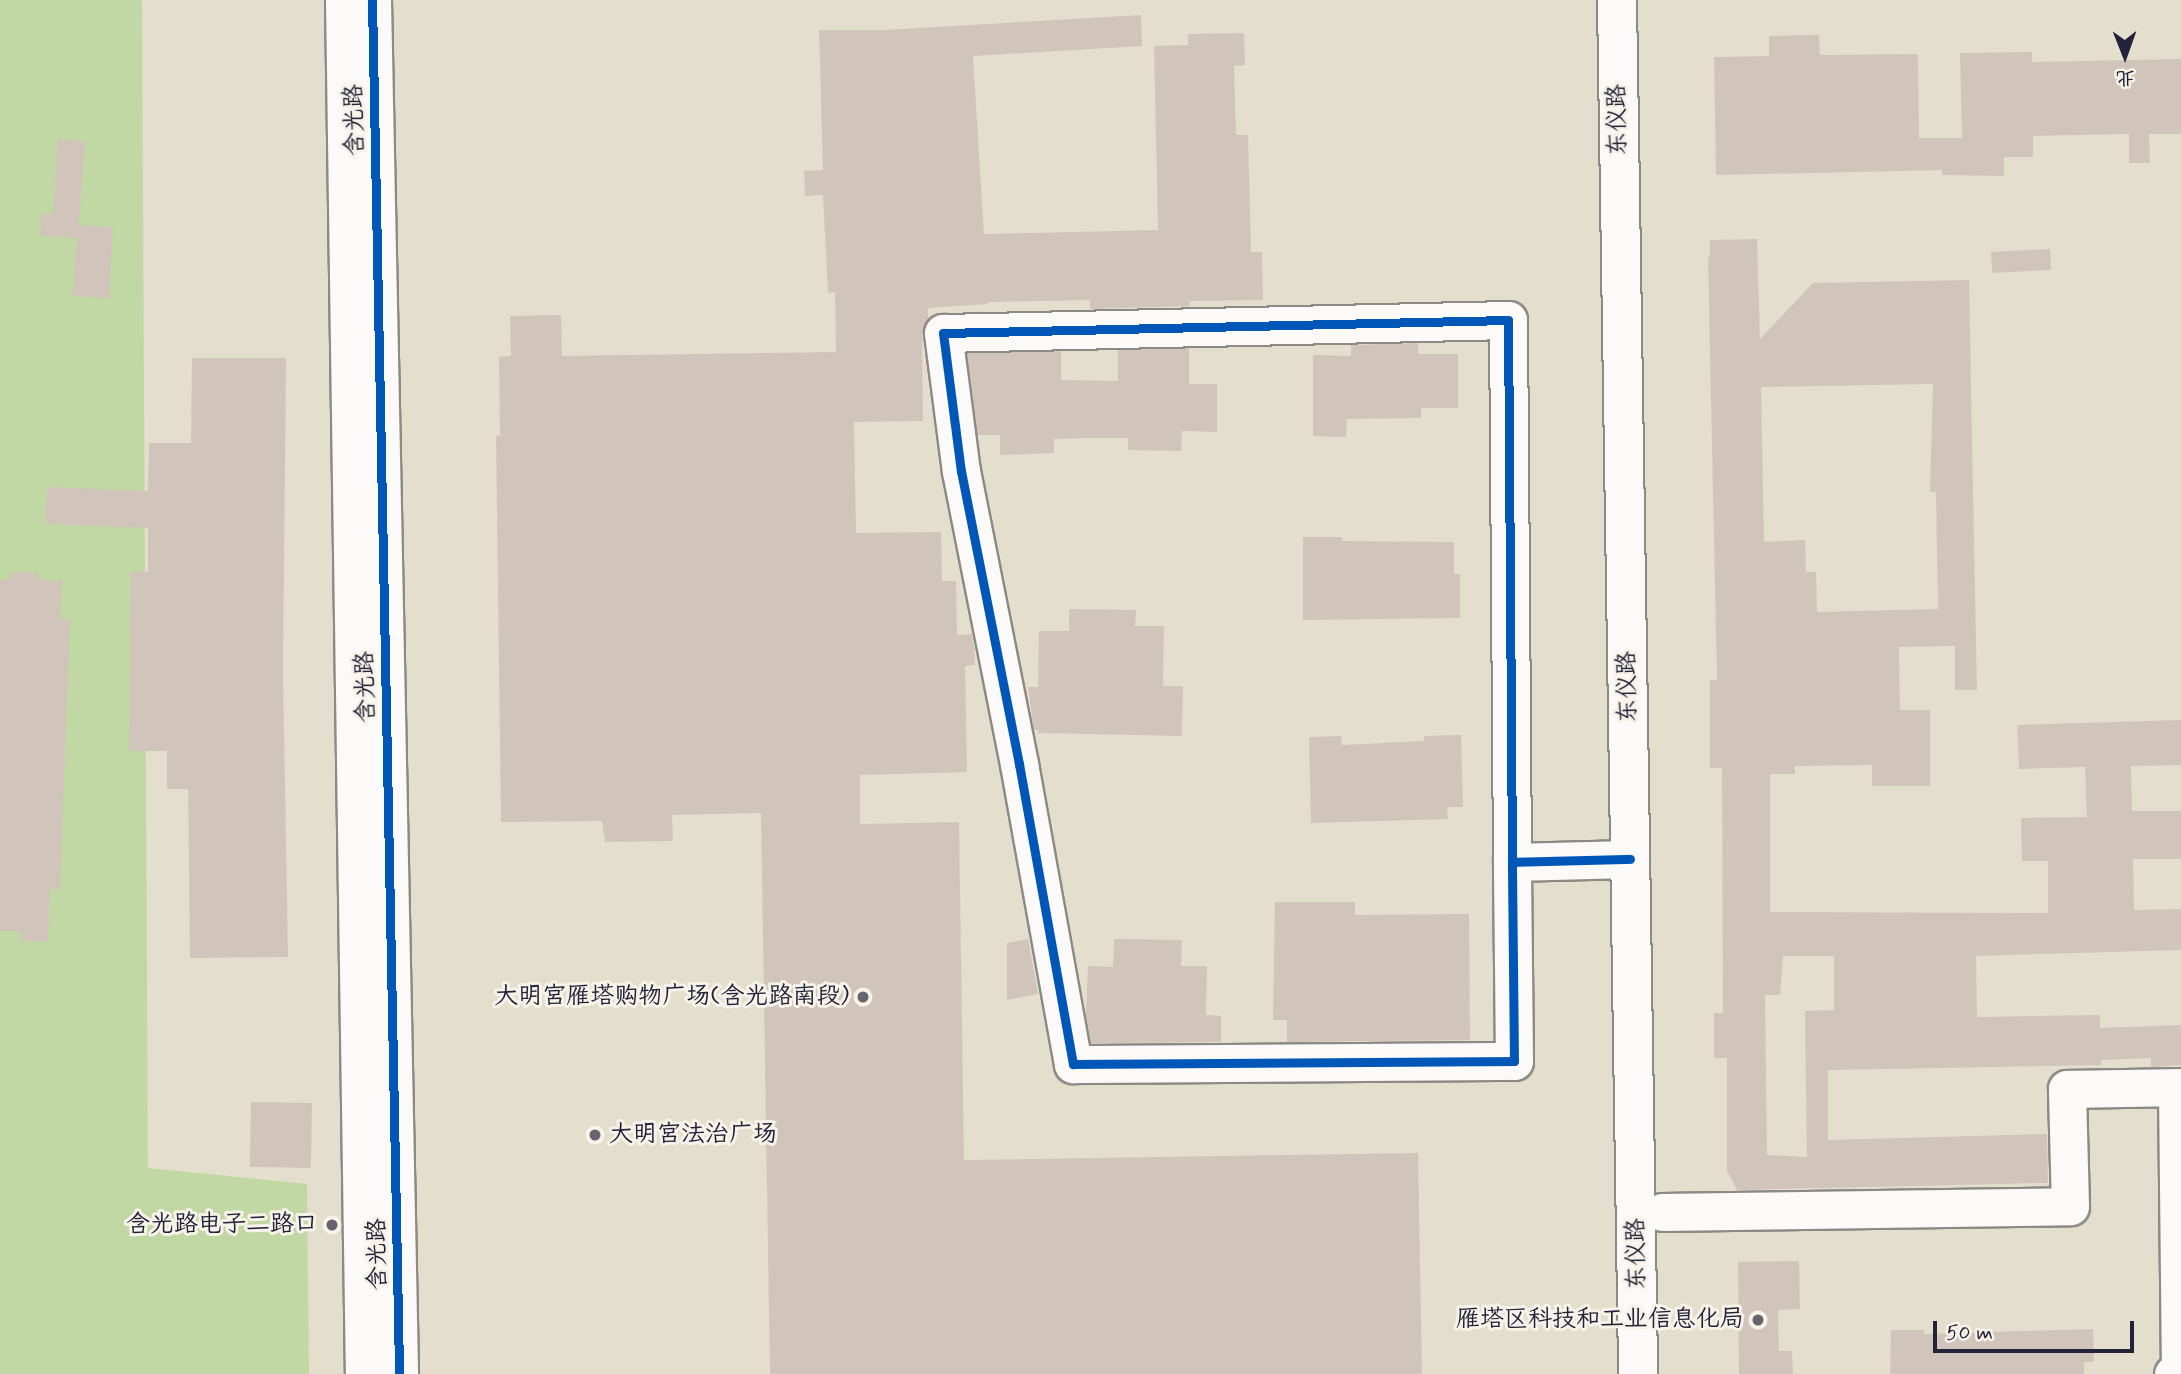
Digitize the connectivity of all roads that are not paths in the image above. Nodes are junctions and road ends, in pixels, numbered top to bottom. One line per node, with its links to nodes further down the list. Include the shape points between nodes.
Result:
1 (344, 0): 10 (street, 含光路)
2 (372, 0): 11 (street, 含光路)
3 (1616, 0): 5 (main road, 东仪路)
4 (1643, 0): 8 (main road, 东仪路)
5 (1630, 859): 6 (street); 12 (main road, 东仪路)
6 (1512, 862): 6 (street, via 1514,1061 1073,1064 961,471 943,333 1508,320)
7 (2179, 1087): 8 (street, via 2067,1089 2070,1206); 9 (street)
8 (1662, 1212): 13 (main road, 东仪路)
9 (2180, 1231): 14 (street, via 2180,1374)
10 (363, 1374)
11 (399, 1374)
12 (1639, 1374)
13 (1664, 1374)
14 (2174, 1374)

